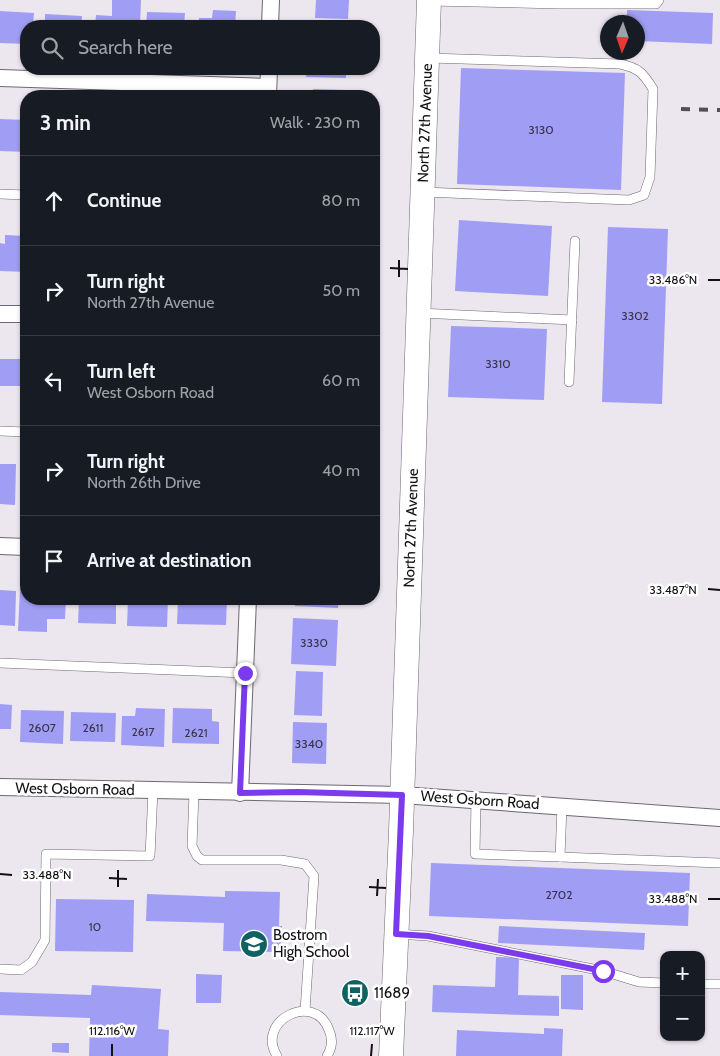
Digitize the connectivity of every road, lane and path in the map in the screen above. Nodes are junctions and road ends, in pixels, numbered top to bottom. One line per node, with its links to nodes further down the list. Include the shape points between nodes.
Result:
1 (271, 0): 4 (street)
2 (429, 0): 3 (lane, via 560,4 656,4); 5 (main road, North 27th Avenue)
3 (659, 0)
4 (270, 20)
5 (427, 58): 10 (main road, North 27th Avenue); 10 (lane, via 620,64 633,67 646,77 653,89 650,176 644,195 629,200)
6 (269, 75): 9 (street)
7 (0, 78): 8 (street)
8 (230, 90)
9 (268, 90)
10 (423, 192): 14 (main road, North 27th Avenue)
11 (0, 194): 12 (lane)
12 (20, 195)
13 (575, 241): 17 (lane)
14 (419, 313): 17 (lane); 30 (main road, North 27th Avenue)
15 (0, 314): 16 (street)
16 (20, 314)
17 (572, 320): 18 (lane)
18 (569, 382)
19 (0, 431): 20 (lane)
20 (20, 432)
21 (0, 546): 22 (street)
22 (20, 547)
23 (248, 605): 25 (street)
24 (0, 663): 25 (lane)
25 (245, 673): 29 (street)
26 (0, 787): 27 (street, West Osborn Road)
27 (153, 790): 28 (street, West Osborn Road); 37 (lane, via 150,856 46,854 45,940 32,962 21,970)
28 (194, 792): 29 (street, West Osborn Road); 41 (lane, via 192,846 202,860 282,860 305,864 314,876)
29 (240, 793): 30 (street, West Osborn Road)
30 (402, 795): 31 (street, West Osborn Road); 36 (main road, North 27th Avenue)
31 (476, 800): 32 (street, West Osborn Road); 34 (lane, via 474,854)
32 (562, 806): 33 (street, West Osborn Road); 34 (lane)
33 (720, 818)
34 (560, 857): 35 (lane)
35 (720, 863)
36 (396, 934): 38 (lane, via 428,936 603,971 638,982); 44 (main road, North 27th Avenue)
37 (0, 969)
38 (660, 983)
39 (705, 984): 40 (lane)
40 (720, 984)
41 (305, 1011): 42 (lane, via 286,1015 278,1022 272,1042); 43 (lane, via 322,1019 328,1026 332,1044)
42 (277, 1056)
43 (327, 1056)
44 (391, 1056)

